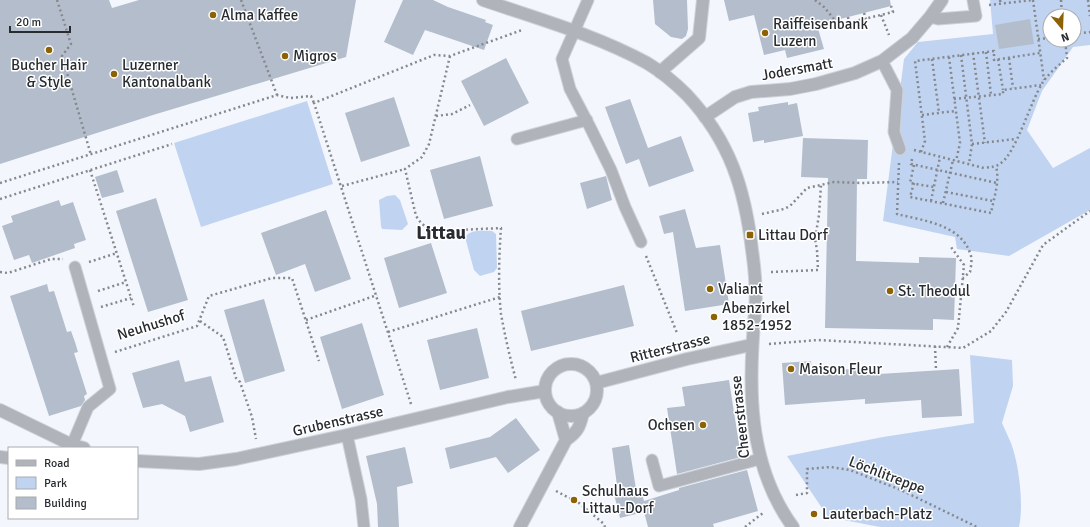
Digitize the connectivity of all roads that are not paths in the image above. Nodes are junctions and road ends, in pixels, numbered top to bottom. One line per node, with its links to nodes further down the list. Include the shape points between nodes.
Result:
1 (483, 0): 7 (street, Cheerstrasse)
2 (588, 0): 7 (lane)
3 (703, 0): 9 (street, via 699,38)
4 (942, 0): 6 (street, Jodersmatt)
5 (974, 4): 6 (lane, via 976,16 938,19)
6 (930, 17): 8 (street, Jodersmatt, via 912,38)
7 (575, 32): 9 (street, Cheerstrasse, via 647,63); 11 (lane, via 562,59 570,89)
8 (882, 61): 10 (street, Jodersmatt, via 831,80 790,89 751,92 735,97); 13 (lane, via 897,90 894,132)
9 (660, 72): 10 (street, Cheerstrasse, via 684,93)
10 (705, 117): 16 (street, Cheerstrasse, via 730,156 748,216 755,272)
11 (586, 120): 12 (lane); 14 (lane, via 611,170)
12 (517, 140)
13 (900, 149)
14 (641, 242)
15 (76, 266): 24 (lane, Neuhushof, via 110,389 88,407)
16 (752, 345): 17 (street, Ritterstrasse); 25 (street, Cheerstrasse, via 751,396)
17 (596, 383): 18 (street, via 587,369 580,365 567,364 555,369 546,382); 21 (street, via 596,397)
18 (545, 390): 20 (street, via 546,400); 22 (street, Grubenstrasse)
19 (0, 410): 24 (street)
20 (558, 412): 21 (street, via 571,416); 23 (street)
21 (583, 413): 23 (street, via 581,424 574,435)
22 (347, 436): 27 (street, Grubenstrasse, via 258,456 199,464); 28 (lane, via 361,499)
23 (566, 440): 29 (street)
24 (75, 447)
25 (760, 459): 26 (lane, via 659,486); 30 (street, Cheerstrasse, via 770,489)
26 (652, 460)
27 (138, 461)
28 (364, 527)
29 (520, 527)
30 (793, 527)

